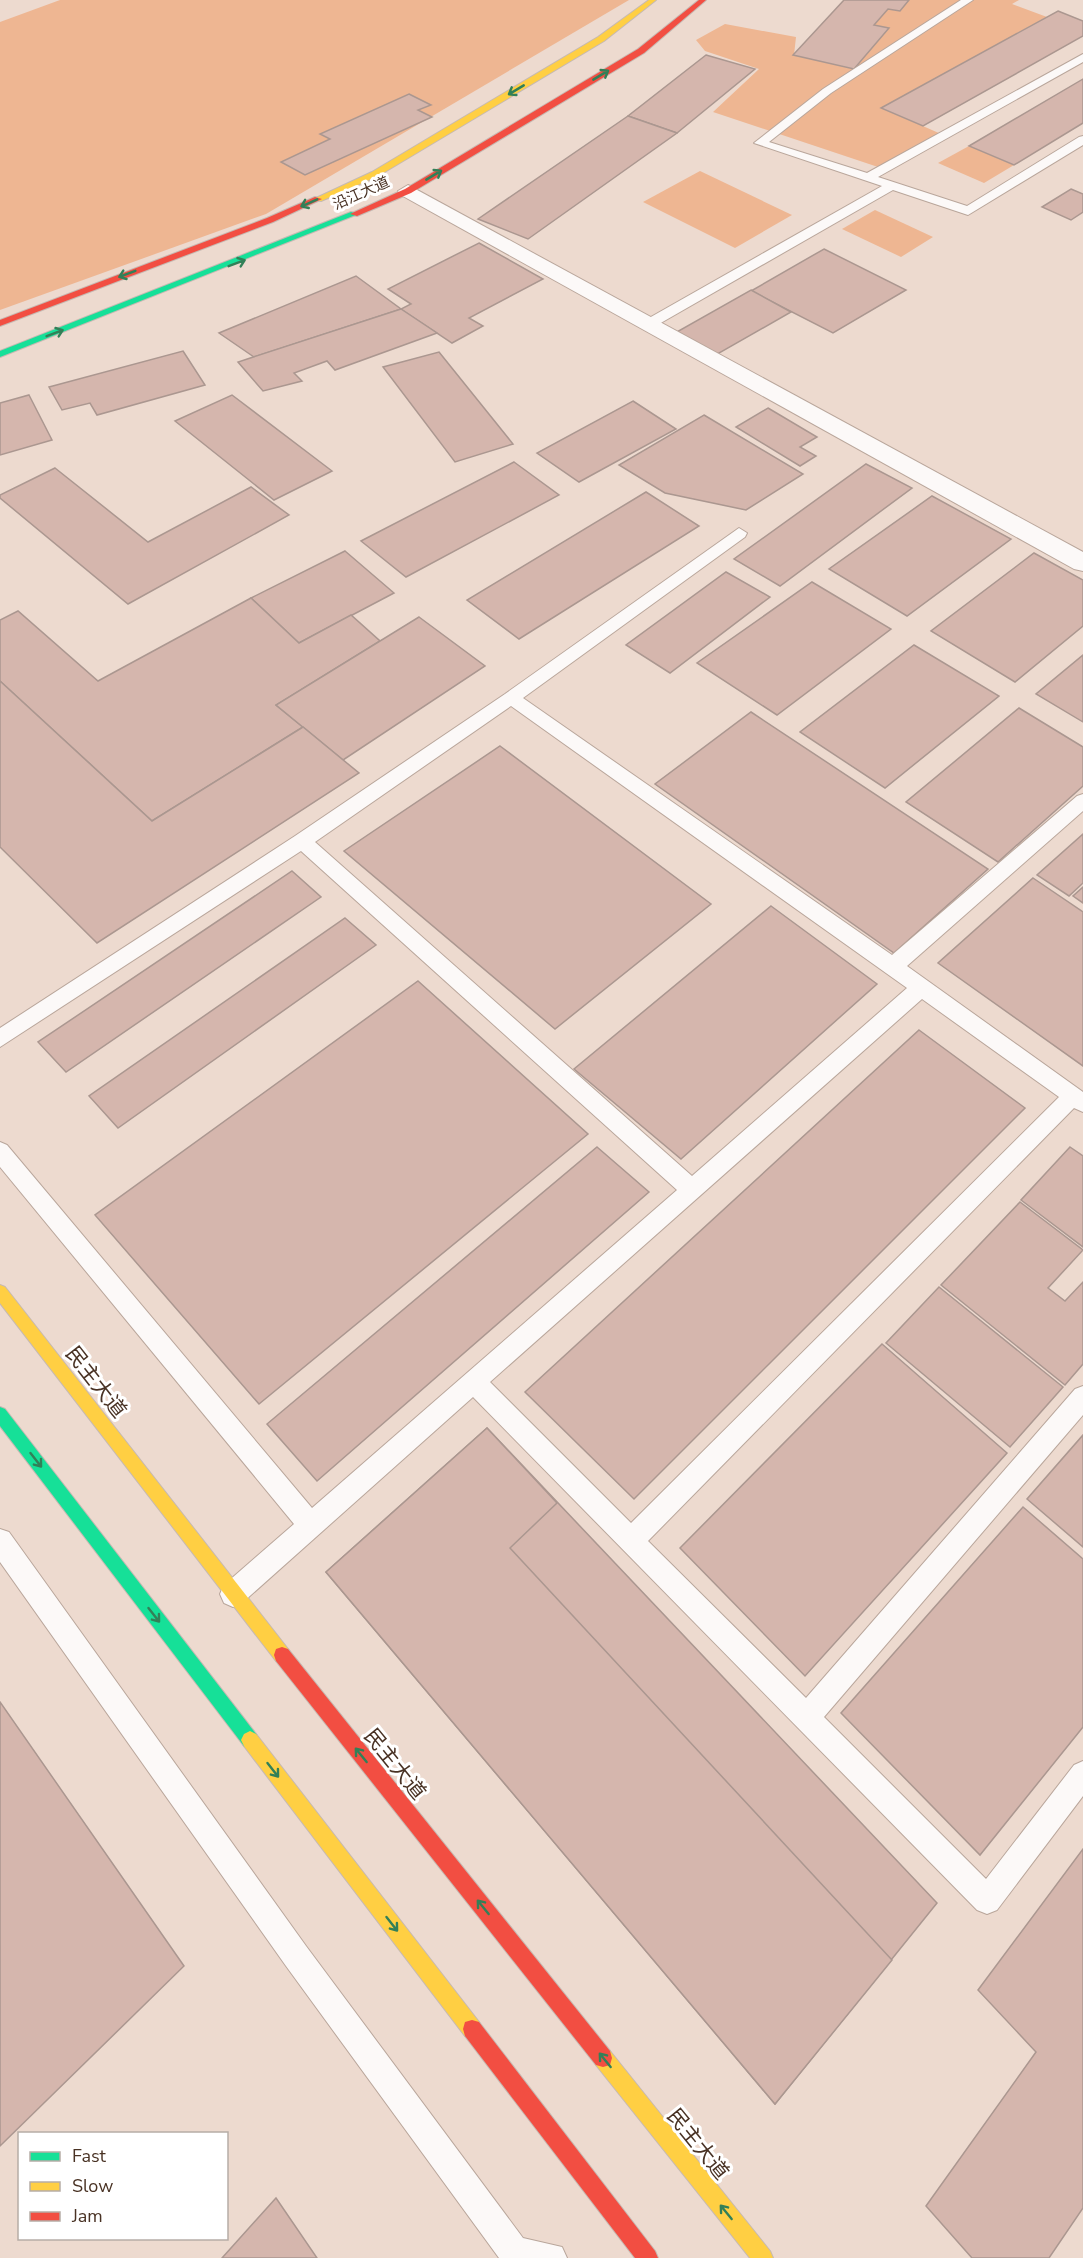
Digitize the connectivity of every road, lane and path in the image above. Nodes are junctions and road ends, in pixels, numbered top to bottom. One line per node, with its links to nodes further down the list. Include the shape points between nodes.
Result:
1 (653, 0): 9 (main road, 沿江大道, one-way to 9, via 601,39 375,174 270,220)
2 (703, 0): 8 (main road, 沿江大道, one-way to 2, via 640,51)
3 (968, 0): 6 (lane, via 828,91 760,143)
4 (1083, 57): 6 (lane)
5 (1083, 140): 7 (lane, via 968,211)
6 (870, 176): 7 (lane)
7 (892, 185): 10 (lane)
8 (408, 191): 10 (street); 11 (main road, 沿江大道, one-way to 8, via 297,239)
9 (0, 323)
10 (647, 325): 13 (street)
11 (0, 354)
12 (740, 533): 14 (lane)
13 (1083, 563)
14 (512, 698): 16 (lane); 17 (lane)
15 (1083, 801): 17 (lane)
16 (302, 841): 19 (lane); 22 (lane)
17 (892, 966): 18 (lane)
18 (921, 988): 20 (lane); 22 (lane)
19 (0, 1039)
20 (1078, 1100): 29 (lane)
21 (0, 1152): 27 (lane)
22 (693, 1190): 24 (lane)
23 (0, 1292): 30 (main road, 民主大道)
24 (474, 1382): 27 (lane); 29 (lane)
25 (1083, 1397): 31 (lane)
26 (0, 1414): 34 (main road, one-way to 34)
27 (311, 1527): 30 (lane)
28 (0, 1541): 33 (lane, via 296,1956 514,2252)
29 (631, 1541): 31 (lane)
30 (233, 1594): 35 (main road, 民主大道, one-way to 30)
31 (806, 1718): 32 (lane, via 987,1900)
32 (1083, 1774)
33 (551, 2258)
34 (648, 2258)
35 (763, 2258)

